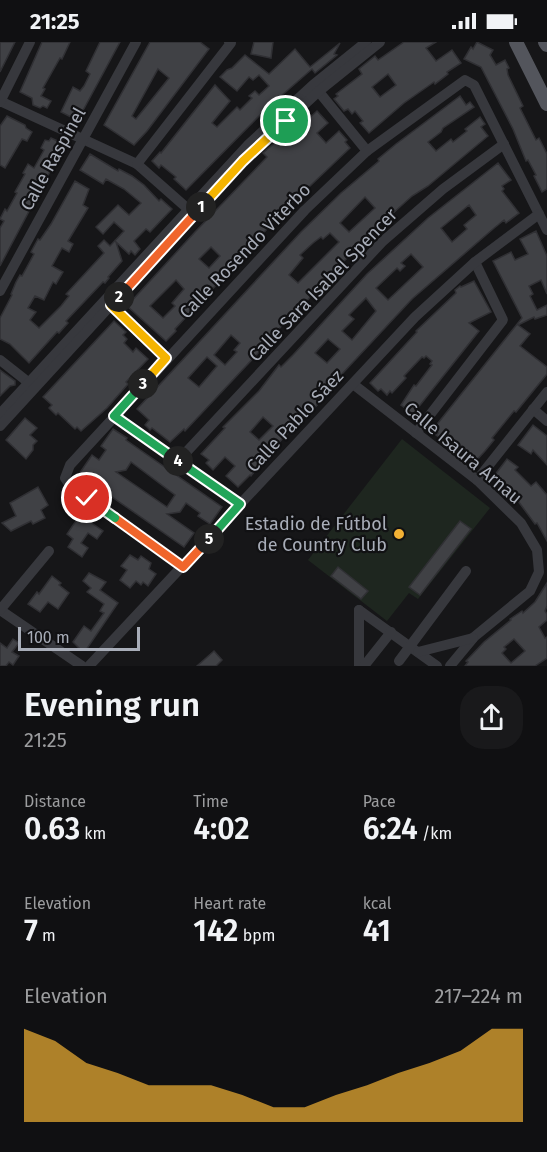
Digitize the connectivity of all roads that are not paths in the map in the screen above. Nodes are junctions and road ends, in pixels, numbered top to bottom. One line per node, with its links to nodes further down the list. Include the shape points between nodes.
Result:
1 (30, 42): 8 (street)
2 (136, 42): 10 (street, Calle Raspinel)
3 (366, 42): 7 (street)
4 (380, 42): 7 (street)
5 (516, 42): 9 (main road)
6 (230, 43): 13 (street)
7 (316, 88): 12 (street); 14 (street, via 249,144); 19 (street)
8 (0, 101): 10 (street)
9 (547, 104)
10 (83, 139): 13 (street); 18 (street, Calle Raspinel)
11 (504, 144): 12 (street, Calle Rosendo Viterbo, via 474,85 465,80); 15 (street); 31 (street, Calle Sara Isabel Spencer, via 443,189 382,242)
12 (367, 151): 20 (street, Calle Rosendo Viterbo, via 304,210)
13 (137, 165): 14 (street)
14 (188, 208): 19 (street)
15 (539, 214): 16 (street); 17 (street, Calle Pablo Sáez)
16 (547, 230)
17 (475, 262): 22 (street, Calle Pablo Sáez, via 415,316); 30 (street, via 503,320)
18 (0, 291)
19 (108, 302): 20 (street); 23 (street)
20 (166, 358): 27 (street, Calle Rosendo Viterbo)
21 (0, 360): 23 (street)
22 (352, 384): 30 (street, Calle Isaura Arnau); 33 (street, Calle Pablo Sáez)
23 (32, 385): 26 (street); 29 (street)
24 (547, 392): 25 (street)
25 (533, 409): 28 (street); 32 (street)
26 (0, 414)
27 (114, 416): 31 (street); 35 (street, Calle Rosendo Viterbo, via 70,465 65,478 70,486)
28 (547, 421)
29 (0, 426)
30 (416, 433): 32 (street, Calle Isaura Arnau)
31 (178, 461): 33 (street)
32 (477, 480): 39 (street, Calle Isaura Arnau, via 521,523 537,550 539,572 530,591)
33 (240, 504): 35 (street, Calle Pablo Sáez)
34 (49, 550): 37 (street)
35 (183, 567): 43 (street, Calle Pablo Sáez)
36 (466, 571): 40 (street)
37 (0, 610): 42 (street)
38 (391, 632): 40 (street); 44 (street); 44 (street, via 359,610)
39 (474, 637): 40 (street); 46 (street, Calle Isaura Arnau)
40 (414, 649): 41 (street); 45 (street)
41 (399, 661)
42 (82, 666)
43 (89, 666)
44 (362, 666)
45 (437, 666)
46 (450, 666)

